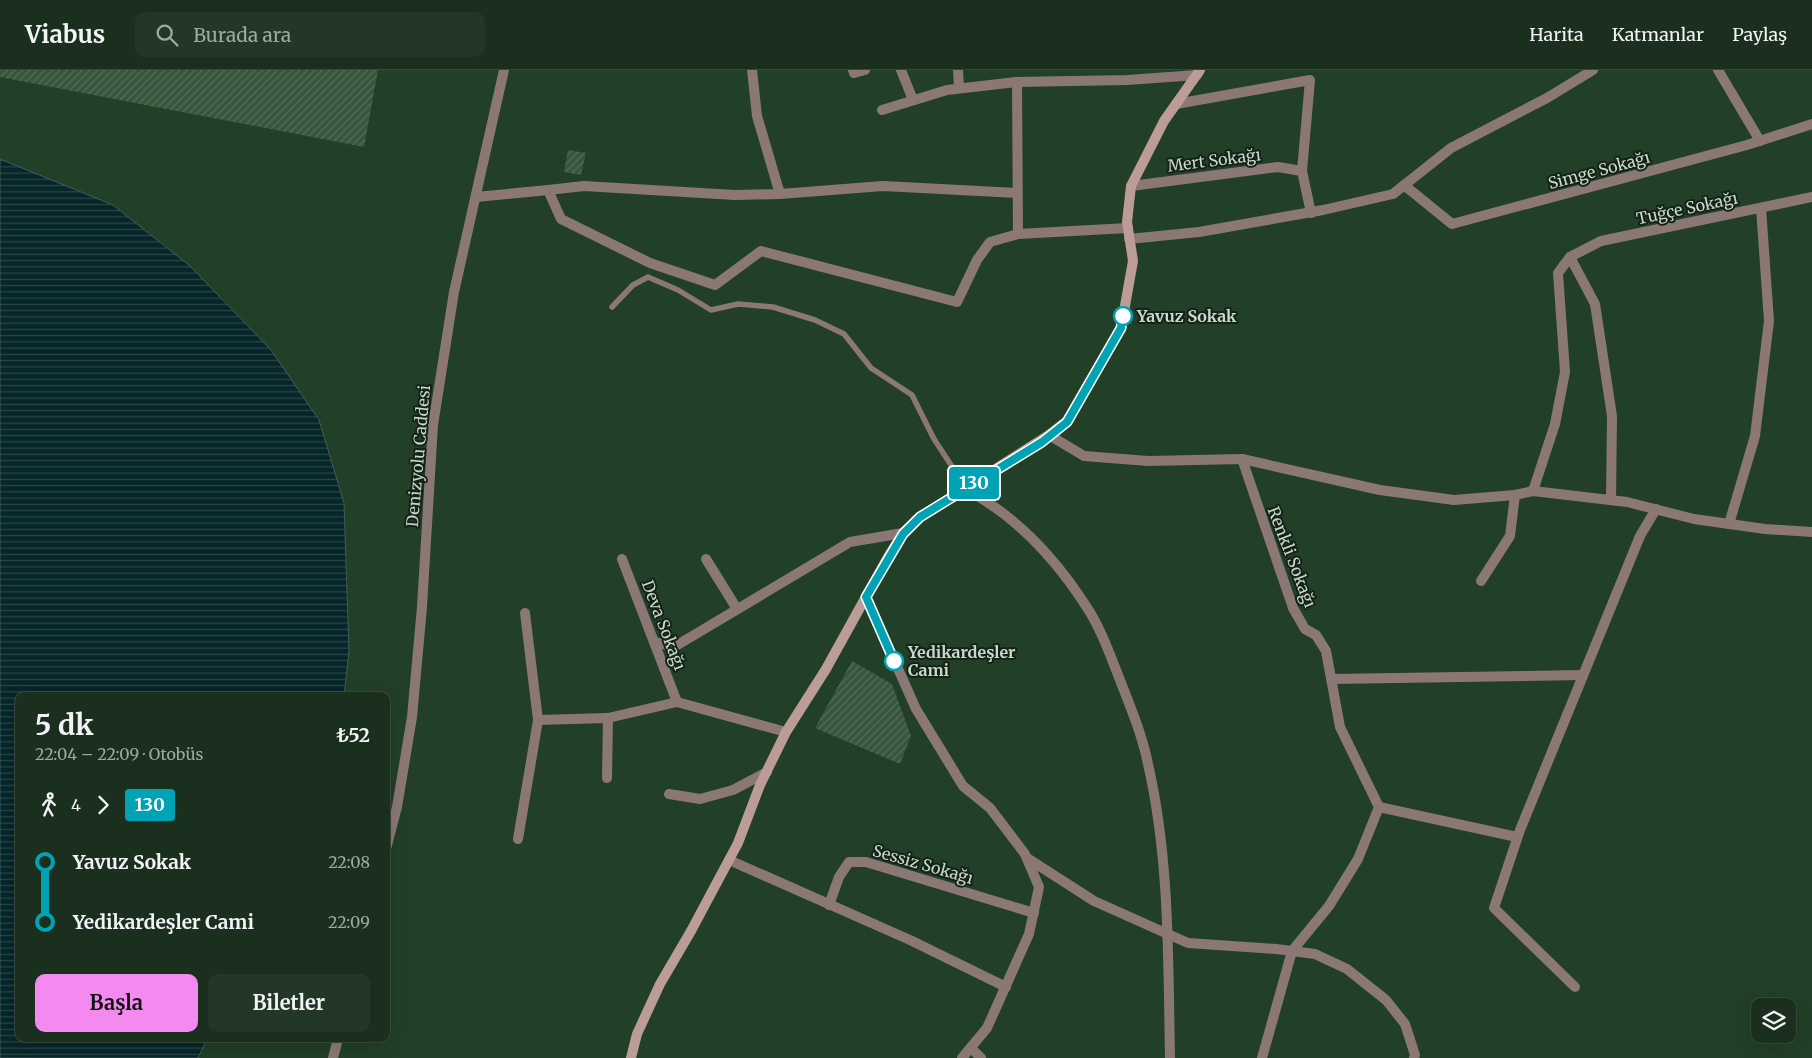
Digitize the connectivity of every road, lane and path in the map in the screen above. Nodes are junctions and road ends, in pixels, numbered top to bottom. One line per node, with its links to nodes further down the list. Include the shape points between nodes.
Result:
1 (504, 70): 24 (street, Denizyolu Caddesi)
2 (752, 70): 22 (street, via 757,116)
3 (853, 70): 4 (street, via 854,73)
4 (865, 70)
5 (901, 70): 12 (street)
6 (958, 70): 11 (street)
7 (1593, 70): 18 (street, via 1451,148)
8 (1718, 70): 16 (street)
9 (1198, 72): 10 (street, via 1127,80); 13 (main road)
10 (1017, 82): 11 (street); 21 (street)
11 (959, 88): 12 (street)
12 (913, 100): 14 (street)
13 (1176, 104): 17 (street, via 1310,80); 19 (main road)
14 (882, 110)
15 (1812, 124): 16 (street, Simge Sokağı)
16 (1760, 141): 18 (street, Simge Sokağı, via 1452,224)
17 (1302, 171): 19 (street, Mert Sokağı, via 1278,167); 26 (street)
18 (1404, 185): 26 (street, via 1393,194)
19 (1131, 186): 28 (main road)
20 (548, 190): 22 (street, via 584,186 734,196); 24 (street); 27 (street, via 561,219 650,263 715,285 761,252 956,302 990,242)
21 (1017, 193): 22 (street, via 883,186); 27 (street)
22 (780, 194)
23 (1812, 196): 25 (street, Tuğçe Sokağı)
24 (476, 197): 58 (street, Denizyolu Caddesi, via 454,292 433,425 412,717)
25 (1761, 208): 29 (street, Tuğçe Sokağı, via 1602,241); 38 (street, via 1770,321 1755,436)
26 (1311, 212): 28 (street, via 1199,232)
27 (1018, 234): 28 (street)
28 (1128, 234): 31 (main road, via 1133,261 1121,328 1067,422)
29 (1570, 257): 34 (street, via 1558,273 1565,372 1555,424); 36 (street, via 1595,304 1612,416)
30 (612, 307): 33 (lane, via 633,285 648,277 711,310 738,304 773,307 815,320 844,334 871,368 912,395 934,439)
31 (1050, 436): 32 (street, via 1084,456 1148,461); 33 (main road)
32 (1242, 459): 35 (street, via 1380,490 1454,500); 49 (street, Renkli Sokağı, via 1293,608 1305,629 1316,635 1326,651)
33 (966, 488): 40 (main road, via 920,517); 65 (street, via 1031,538 1087,607 1105,643 1148,764 1160,837)
34 (1533, 491): 35 (street); 36 (street)
35 (1515, 495): 43 (street, via 1510,536)
36 (1611, 500): 37 (street)
37 (1656, 509): 38 (street); 48 (street, via 1640,536)
38 (1729, 524): 39 (street)
39 (1812, 532)
40 (903, 534): 44 (main road); 45 (street, via 850,542)
41 (622, 559): 47 (street, Deva Sokağı)
42 (706, 559): 45 (street)
43 (1481, 581)
44 (866, 597): 53 (main road); 61 (street, via 920,717 963,786 990,808)
45 (737, 609): 47 (street, via 674,647)
46 (525, 613): 52 (street)
47 (655, 642): 50 (street, Deva Sokağı)
48 (1583, 675): 49 (street); 59 (street)
49 (1331, 679): 57 (street, Renkli Sokağı, via 1340,727)
50 (677, 702): 51 (street); 53 (street)
51 (608, 718): 52 (street); 55 (street)
52 (538, 720): 60 (street)
53 (786, 732): 54 (main road)
54 (767, 772): 56 (street, via 733,790 700,799); 62 (main road)
55 (607, 778)
56 (669, 794)
57 (1378, 807): 59 (street); 66 (street, via 1358,859 1329,906)
58 (390, 833)
59 (1517, 837): 68 (street, via 1494,908)
60 (518, 840)
61 (1027, 858): 64 (street, via 1039,887); 65 (street, via 1094,900)
62 (729, 860): 63 (street); 72 (main road, via 660,984 637,1034)
63 (829, 905): 64 (street, Sessiz Sokağı, via 839,877 849,862 866,862); 67 (street)
64 (1034, 913): 67 (street, via 1029,934)
65 (1168, 934): 66 (street, via 1188,943); 75 (street)
66 (1292, 951): 76 (street); 77 (street, via 1315,954 1347,970 1386,1000 1404,1024)
67 (1006, 987): 70 (street, via 987,1028)
68 (1575, 987)
69 (337, 1042): 71 (street)
70 (971, 1048): 73 (street); 74 (street)
71 (333, 1058)
72 (631, 1058)
73 (962, 1058)
74 (981, 1058)
75 (1170, 1058)
76 (1262, 1058)
77 (1414, 1058)

